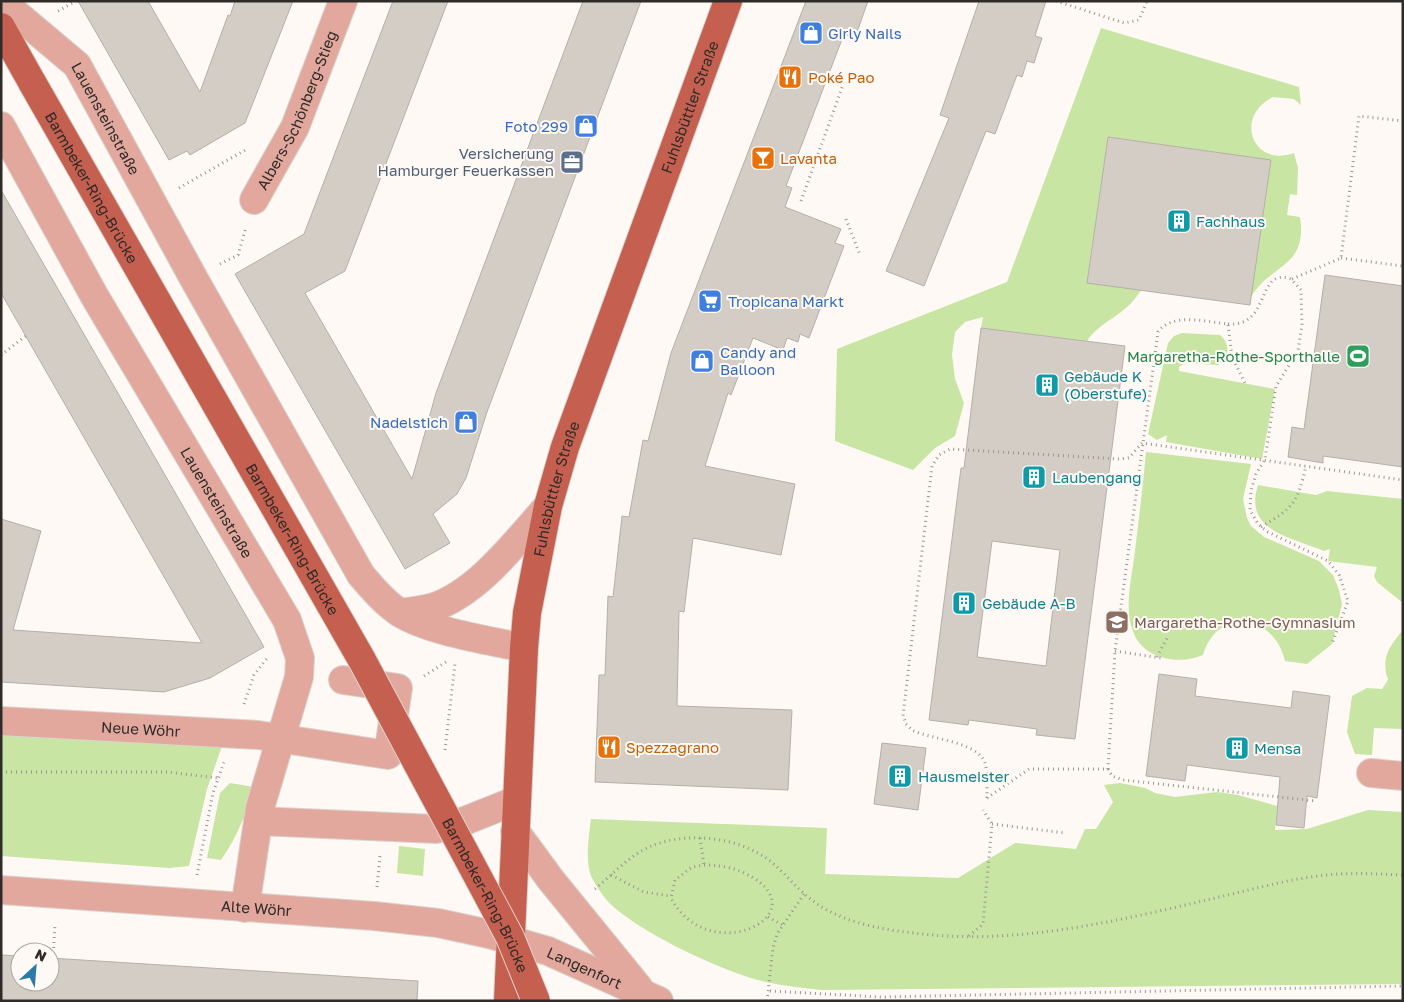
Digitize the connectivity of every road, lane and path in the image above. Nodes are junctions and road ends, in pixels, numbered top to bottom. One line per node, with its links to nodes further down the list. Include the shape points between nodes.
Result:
1 (1, 1): 13 (street, Lauensteinstraße, via 77,65)
2 (343, 1): 10 (street, Albers-Schönberg-Stieg)
3 (728, 1): 28 (main road, Fuhlsbüttler Straße, via 564,447)
4 (1056, 1): 5 (path, via 1124,23 1139,20)
5 (1147, 1)
6 (1, 27): 72 (main road, Barmbeker-Ring-Brücke, bridge, via 362,660 510,937)
7 (843, 85): 12 (path)
8 (1403, 121): 16 (path, via 1358,116)
9 (1, 126): 39 (street, Lauensteinstraße, via 95,297 287,620 300,658 299,677)
10 (296, 127): 11 (street, Albers-Schönberg-Stieg); 13 (path, via 272,135)
11 (254, 200): 18 (path, Albers-Schönberg-Stieg, via 238,255)
12 (802, 201)
13 (153, 202): 18 (street, Lauensteinstraße)
14 (846, 219): 15 (path)
15 (860, 255)
16 (1342, 258): 17 (path); 19 (path)
17 (1403, 266)
18 (194, 278): 30 (street, Lauensteinstraße, via 361,575 378,596)
19 (1291, 279): 20 (path, via 1272,281 1251,318 1239,324); 25 (path, via 1302,290 1302,324 1298,351 1276,386)
20 (1228, 324): 23 (path, via 1232,357); 24 (path, via 1185,320 1169,322 1158,332)
21 (26, 336): 22 (path)
22 (1, 355)
23 (1245, 383)
24 (1142, 443): 25 (path); 35 (path); 41 (path, via 1129,458 1119,459 950,449 939,455 932,466 903,716 912,730 971,748 980,755 986,768 987,798 1029,769)
25 (1266, 459): 26 (path); 29 (path, via 1256,474 1251,491 1250,510)
26 (1306, 466): 27 (path); 29 (path, via 1294,503)
27 (1403, 480)
28 (548, 506): 30 (street, via 465,591 436,606); 34 (main road, Fuhlsbüttler Straße, via 527,613)
29 (1261, 528): 33 (path, via 1328,561 1339,575 1348,601)
30 (400, 613): 32 (street, Lauensteinstraße)
31 (1167, 638): 35 (path, via 1159,658)
32 (459, 644): 34 (street, Lauensteinstraße); 37 (path, via 436,670); 40 (path)
33 (1332, 644)
34 (524, 648): 46 (main road, Fuhlsbüttler Straße)
35 (1116, 651): 41 (path)
36 (343, 680): 37 (street)
37 (398, 688): 39 (street, Neue Wöhr, via 388,755)
38 (1, 721): 39 (street, Neue Wöhr, via 233,733)
39 (280, 740): 49 (street, Lauensteinstraße)
40 (445, 751)
41 (1108, 769): 47 (path, via 1112,776 1122,780)
42 (1, 772): 45 (path, via 167,772)
43 (1371, 773): 44 (street)
44 (1403, 776)
45 (218, 778)
46 (517, 800): 51 (street, via 436,829); 52 (main road, Fuhlsbüttler Straße)
47 (1316, 802)
48 (984, 810): 50 (path)
49 (258, 821): 51 (street); 61 (street, Lauensteinstraße)
50 (992, 824): 53 (path); 66 (path, via 983,924)
51 (382, 826): 63 (path)
52 (515, 831): 62 (street); 67 (main road, Fuhlsbüttler Straße)
53 (1064, 833)
54 (700, 838): 55 (path); 57 (path, via 650,846); 59 (path, via 736,844 757,852)
55 (704, 864): 60 (path, via 682,872 675,880); 64 (path, via 733,868 762,883 771,898)
56 (1403, 874): 66 (path, via 1337,874 1080,926 992,938)
57 (611, 875): 60 (path, via 644,892); 62 (path)
58 (1, 890): 61 (street, Alte Wöhr)
59 (804, 894): 65 (path); 66 (path, via 826,910 876,928 916,934)
60 (670, 896): 64 (path, via 684,917 711,931 740,932 754,928)
61 (245, 908): 63 (street, Alte Wöhr)
62 (573, 908): 70 (street)
63 (374, 916): 67 (street, Alte Wöhr, via 438,923)
64 (768, 917): 65 (path)
65 (783, 925): 69 (path, via 773,948)
66 (969, 936)
67 (510, 940): 70 (street, Langenfort, via 561,956); 71 (main road, Fuhlsbüttler Straße)
68 (1403, 986): 69 (path, via 881,997)
69 (770, 991): 73 (path)
70 (651, 997)
71 (508, 1001)
72 (536, 1001)
73 (767, 1001)

